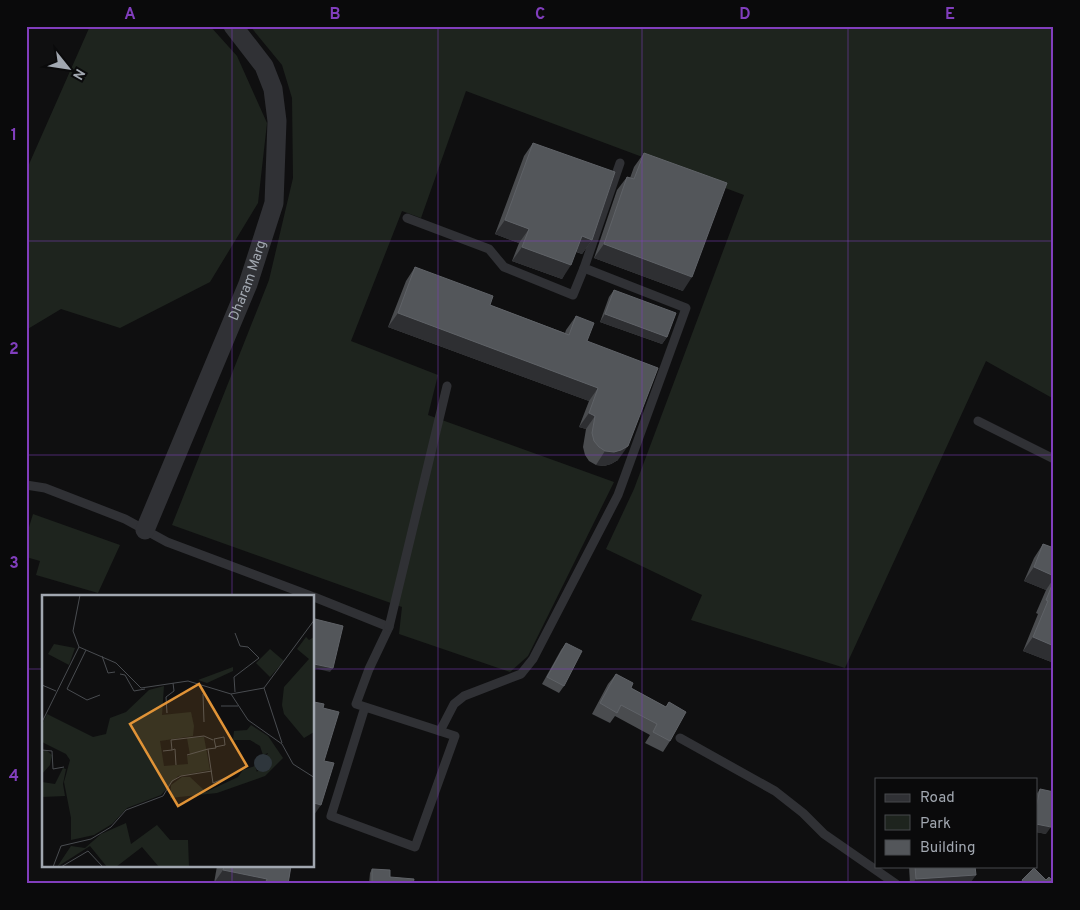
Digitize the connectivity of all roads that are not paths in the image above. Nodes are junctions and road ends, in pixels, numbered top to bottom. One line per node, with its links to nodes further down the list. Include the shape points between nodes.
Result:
1 (233, 26): 9 (street, Dharam Marg, via 264,66 273,89 277,121 274,203 248,284)
2 (620, 163): 4 (lane)
3 (407, 218): 4 (lane, via 489,249 504,267 574,295)
4 (584, 268): 14 (lane, via 686,308 618,495 533,659 521,674 464,696 454,704)
5 (447, 386): 12 (lane)
6 (978, 421): 7 (lane)
7 (1054, 459)
8 (26, 485): 9 (lane, via 45,488)
9 (145, 530): 10 (lane, via 167,542)
10 (308, 595)
11 (315, 598): 12 (lane)
12 (389, 627): 13 (lane, via 356,704)
13 (365, 707): 14 (lane); 14 (lane, via 331,816 415,847 455,736)
14 (440, 731)
15 (680, 738): 16 (lane, via 775,791 824,834)
16 (896, 884)

